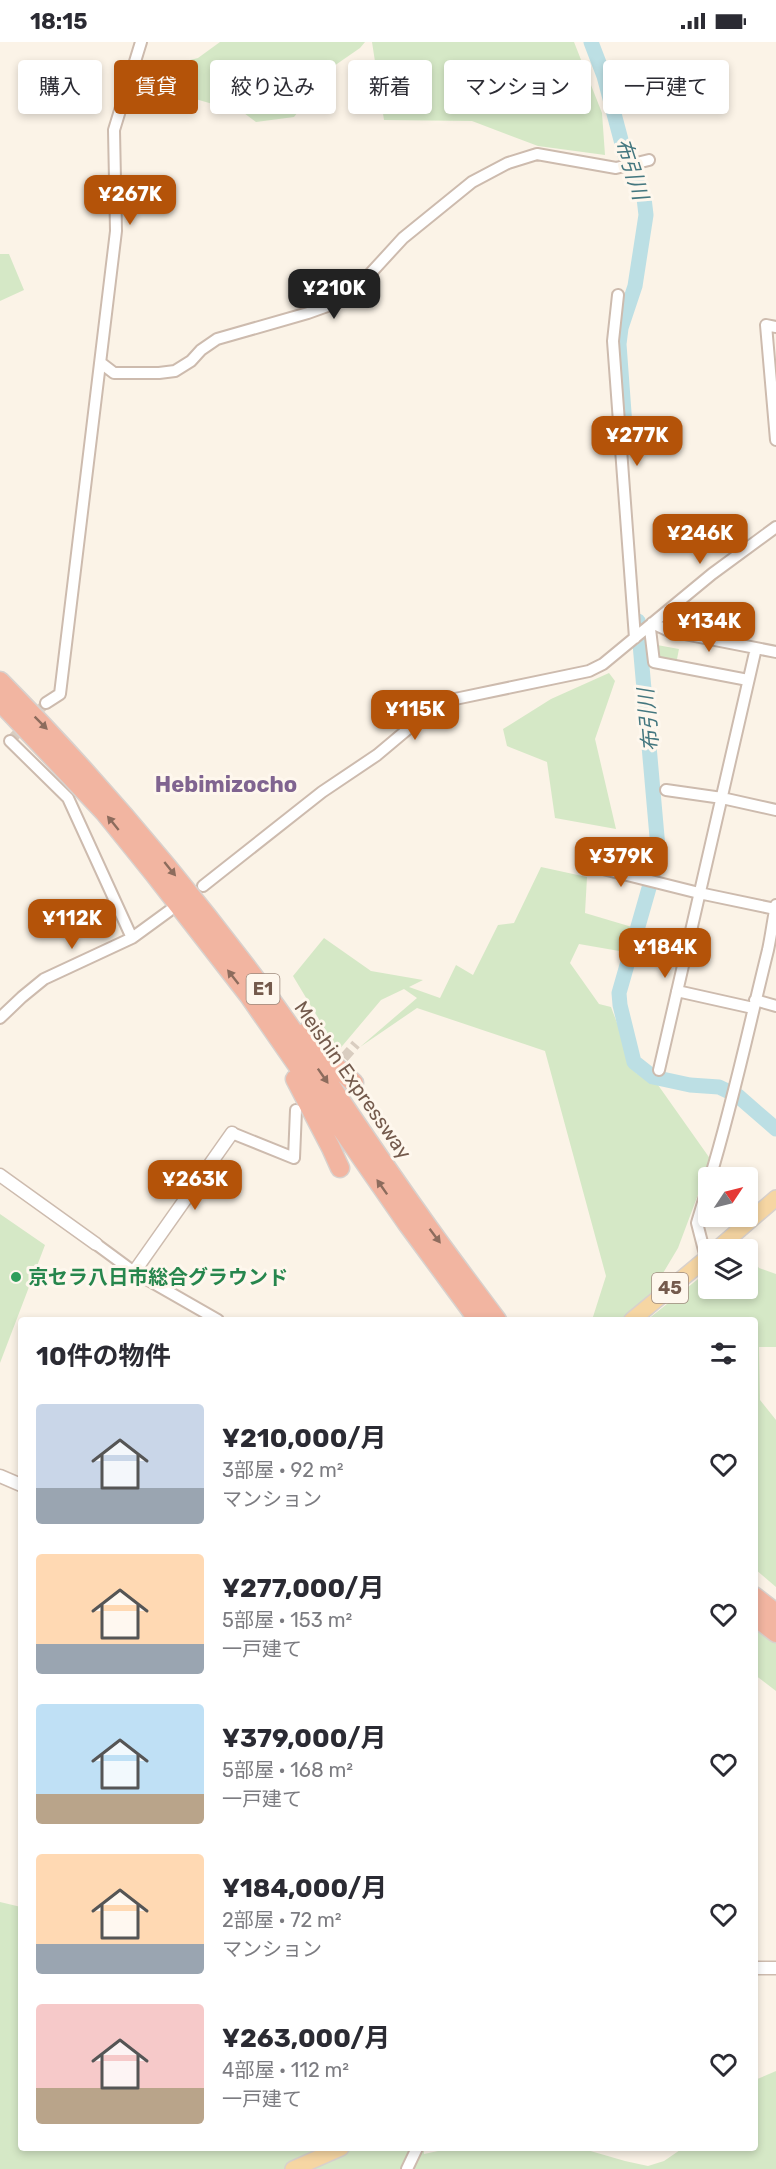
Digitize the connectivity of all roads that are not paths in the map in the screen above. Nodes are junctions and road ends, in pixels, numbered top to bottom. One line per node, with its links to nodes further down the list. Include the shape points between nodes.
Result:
1 (141, 42): 5 (street, via 114,130 116,231)
2 (644, 161): 5 (street, via 616,168 537,154 508,163 472,182 403,238 347,299 217,339 175,371 114,373)
3 (618, 294): 8 (street, via 613,341)
4 (776, 327): 6 (street, via 766,326)
5 (101, 363): 14 (street, via 60,694)
6 (776, 440)
7 (776, 527): 8 (street, via 712,573)
8 (643, 632): 9 (street, via 669,630); 11 (street, via 650,629 654,662); 20 (street, via 589,671 455,699 433,708)
9 (756, 648): 10 (street); 11 (street)
10 (776, 652)
11 (748, 680): 17 (street)
12 (0, 681): 23 (highway, Meishin Expressway / E1, one-way to 23, via 115,803)
13 (0, 702): 27 (highway, Meishin Expressway / E1, one-way to 13, via 104,813)
14 (46, 703)
15 (10, 741): 25 (street, via 68,798)
16 (666, 790): 17 (street)
17 (722, 798): 18 (street); 21 (street)
18 (776, 810)
19 (603, 869): 21 (street)
20 (203, 886)
21 (699, 893): 22 (street); 26 (street)
22 (776, 907): 28 (street)
23 (202, 909): 32 (highway); 45 (highway, Meishin Expressway / E1, one-way to 45, via 271,999 419,1215)
24 (169, 911): 25 (street)
25 (132, 938): 30 (street, via 44,979)
26 (677, 991): 28 (street); 31 (street)
27 (249, 996): 36 (highway); 44 (highway, Meishin Expressway / E1, one-way to 27)
28 (754, 1004): 29 (street); 35 (street)
29 (776, 1006)
30 (0, 1018)
31 (659, 1070)
32 (354, 1083)
33 (296, 1110): 34 (street, via 294,1158)
34 (232, 1133): 42 (street)
35 (713, 1167)
36 (340, 1168)
37 (0, 1175): 40 (street)
38 (776, 1198): 39 (main road, 45)
39 (729, 1239)
40 (96, 1244): 42 (street)
41 (698, 1265): 46 (main road, 45)
42 (134, 1272): 43 (street)
43 (213, 1317)
44 (476, 1317)
45 (495, 1317)
46 (636, 1317)
47 (0, 1476): 48 (street)
48 (18, 1484)
49 (758, 1599): 50 (highway)
50 (776, 1613)
51 (758, 1620): 52 (highway)
52 (776, 1633)
53 (758, 1968): 54 (street)
54 (776, 1968)
55 (334, 2151): 57 (main road)
56 (416, 2151): 58 (street)
57 (293, 2169)
58 (407, 2169)

